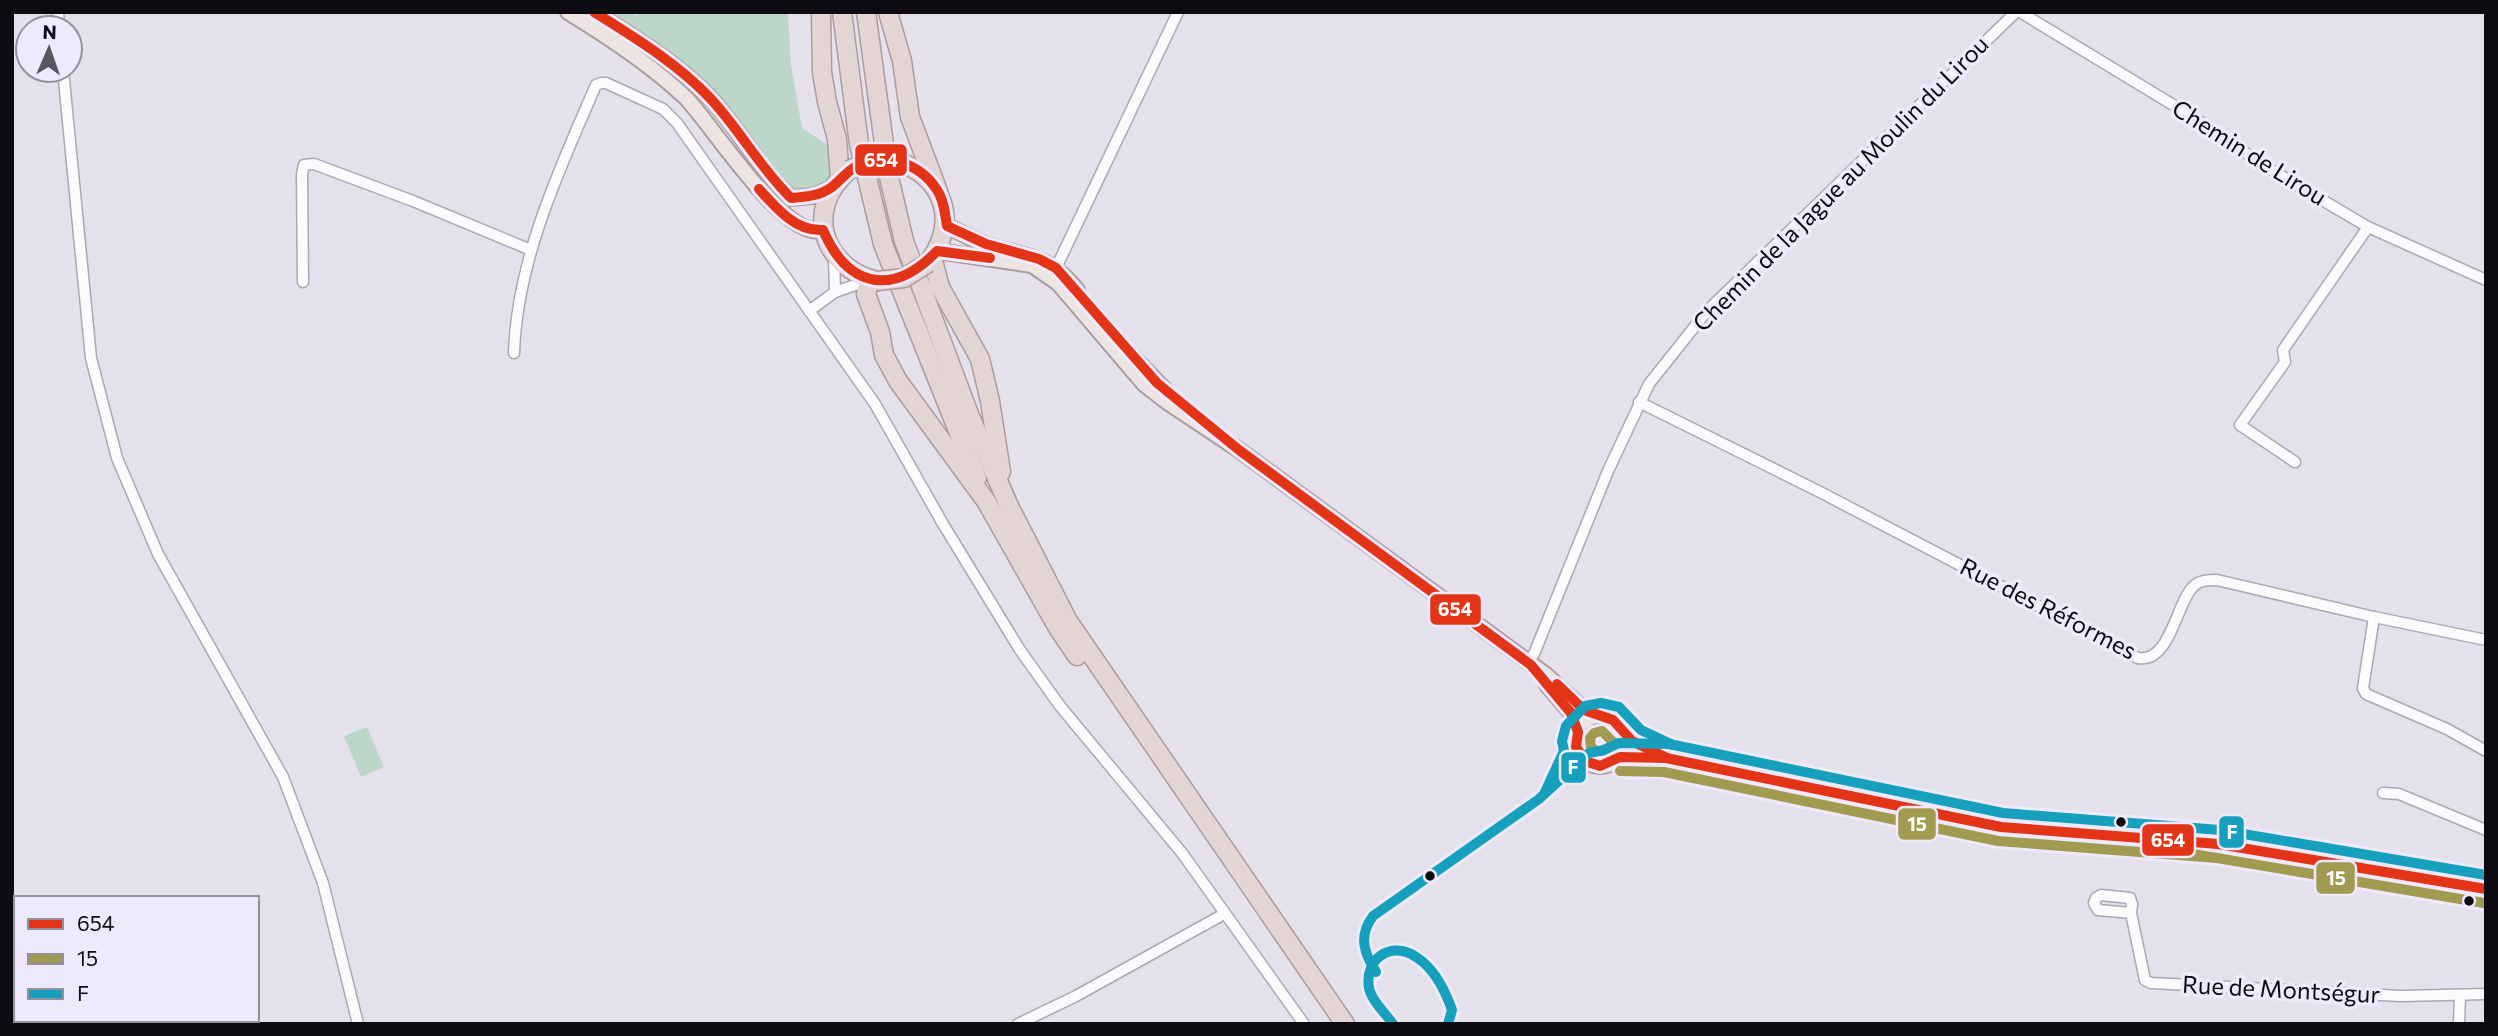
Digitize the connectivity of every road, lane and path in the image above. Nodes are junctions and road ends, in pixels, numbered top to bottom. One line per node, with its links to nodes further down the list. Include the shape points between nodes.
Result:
1 (568, 12): 13 (main road, via 653,70 686,99 776,208 803,227)
2 (594, 12): 10 (main road, via 691,80 791,198 813,196)
3 (821, 12): 10 (highway, via 822,72 837,139)
4 (842, 12): 26 (highway, via 859,144 883,244)
5 (866, 12): 27 (highway, via 888,173 904,241)
6 (888, 12): 11 (highway, via 902,61 910,117)
7 (1178, 12): 17 (street)
8 (2018, 12): 12 (street, Chemin de Lirou); 24 (street, Chemin de la Jague au Moulin du Lirou, via 1707,311)
9 (64, 84): 44 (street, via 91,358 117,458 158,554 283,777 323,883)
10 (840, 179): 11 (highway, bridge, via 864,163 898,161 928,178); 13 (highway, via 826,201)
11 (941, 199): 16 (highway, via 943,237); 17 (main road, via 947,226 986,244 1039,259)
12 (2368, 227): 19 (street, Chemin de Lirou); 25 (street, via 2283,350 2284,362 2240,425)
13 (824, 230): 15 (highway)
14 (531, 250): 20 (street, via 413,201 314,164 304,165); 22 (street, via 596,85 606,83 663,109 677,123); 23 (street)
15 (834, 256): 18 (highway); 21 (street)
16 (932, 257): 17 (main road, via 1032,265); 18 (highway, bridge, via 904,278); 27 (highway, via 940,287 980,359)
17 (1052, 271): 30 (main road, via 1143,384 1240,450)
18 (869, 279): 21 (street); 26 (highway, via 866,295 884,355)
19 (2486, 280)
20 (303, 282)
21 (835, 292): 22 (street)
22 (809, 311): 41 (street, via 875,404 1020,650 1060,706 1182,853)
23 (514, 353)
24 (1639, 402): 28 (street, Rue des Réformes, via 2138,658 2157,654 2190,588 2207,580); 30 (street, Chemin de la Jague au Moulin du Lirou)
25 (2295, 462)
26 (986, 501): 47 (highway, via 1058,628)
27 (1009, 506): 48 (highway, via 1068,621)
28 (2374, 617): 29 (street, Rue des Réformes); 34 (street, via 2365,694)
29 (2486, 640)
30 (1529, 664): 31 (main road, via 1584,710); 32 (main road, via 1571,713)
31 (1607, 718): 32 (main road, via 1590,719); 33 (main road)
32 (1577, 732): 35 (main road, via 1576,747 1585,761 1605,765)
33 (1624, 734): 35 (main road); 36 (main road)
34 (2486, 751)
35 (1620, 757): 36 (main road)
36 (1667, 758): 39 (main road, via 1941,816 2033,830 2218,844)
37 (2383, 793): 38 (street, via 2399,794)
38 (2486, 831)
39 (2486, 889)
40 (2131, 913): 43 (street, Rue de Montségur, via 2145,980 2151,983)
41 (1224, 915): 45 (street); 46 (street)
42 (2486, 994): 43 (street, Rue de Montségur)
43 (2460, 996): 49 (street)
44 (358, 1024)
45 (1018, 1024)
46 (1304, 1024)
47 (1331, 1024)
48 (1345, 1024)
49 (2459, 1024)

